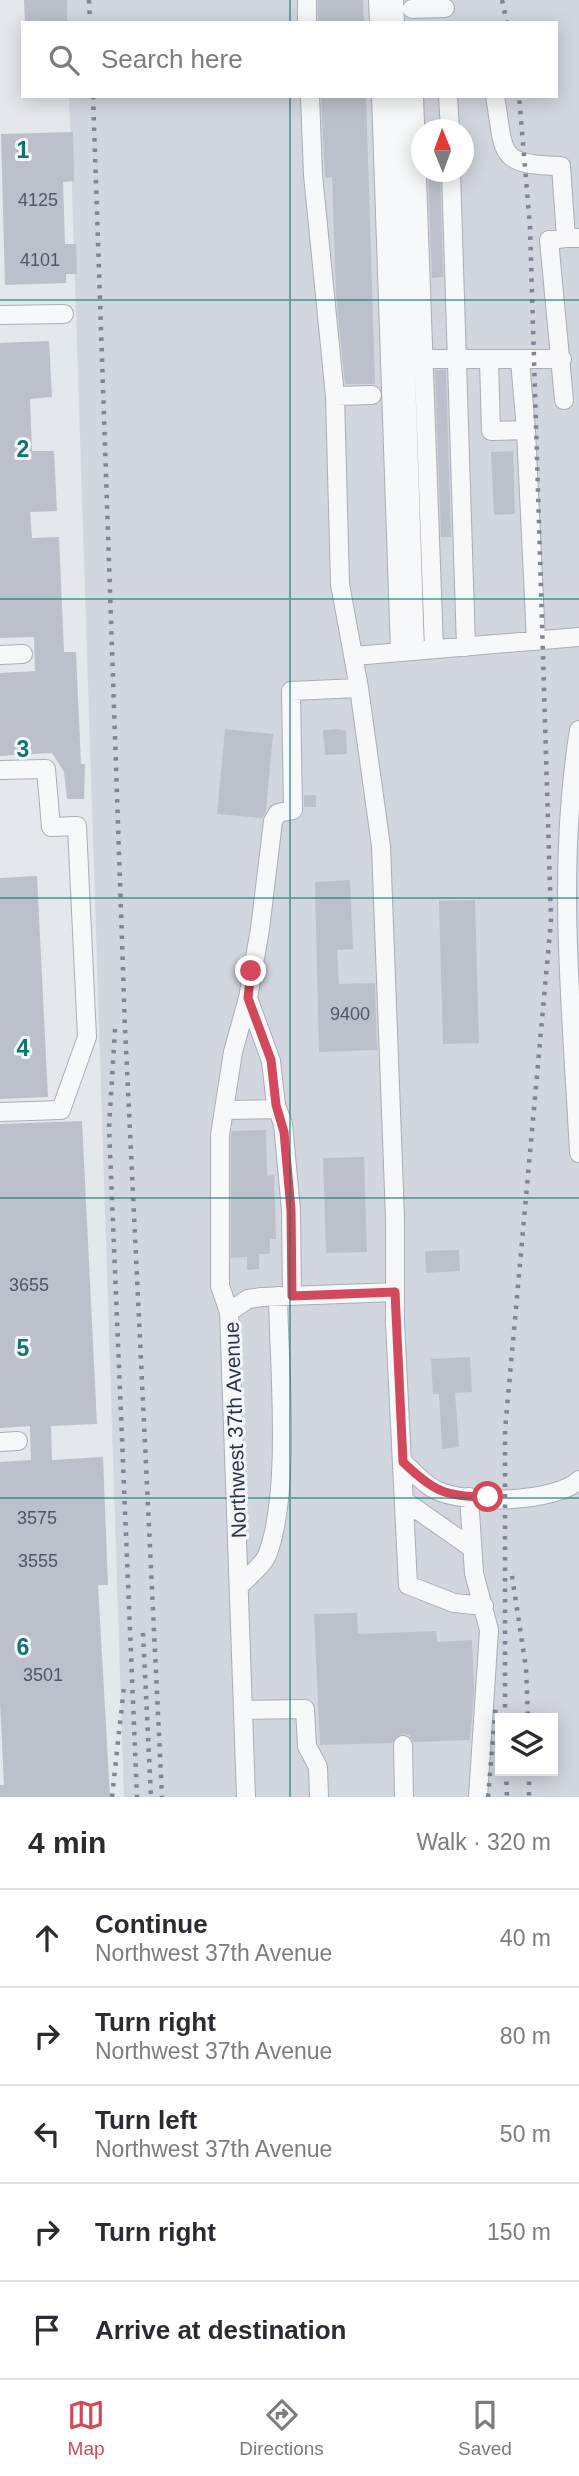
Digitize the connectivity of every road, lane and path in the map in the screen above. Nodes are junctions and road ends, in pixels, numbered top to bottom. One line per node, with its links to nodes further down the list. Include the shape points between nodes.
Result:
1 (307, 0): 6 (street)
2 (378, 0): 7 (street)
3 (394, 0): 8 (street)
4 (445, 10): 5 (street)
5 (412, 11)
6 (307, 21)
7 (379, 21)
8 (395, 21)
9 (310, 98): 28 (street, via 313,176)
10 (381, 98): 34 (street)
11 (397, 98): 22 (street)
12 (414, 98): 15 (street)
13 (448, 98): 16 (street)
14 (495, 98): 19 (street, via 503,142 511,158 527,165 561,166)
15 (416, 119)
16 (449, 119)
17 (418, 182): 22 (street)
18 (451, 182): 24 (street)
19 (572, 238): 23 (street, via 550,240 554,320 559,324)
20 (64, 314): 21 (street)
21 (0, 315)
22 (415, 359): 24 (street); 34 (street)
23 (562, 359): 26 (street); 29 (street)
24 (456, 361): 25 (street); 33 (street)
25 (489, 361): 26 (street); 30 (street, via 491,431)
26 (520, 361): 30 (street)
27 (372, 395): 28 (street)
28 (335, 396): 37 (street, via 339,577)
29 (564, 400)
30 (526, 430): 32 (street)
31 (579, 637): 32 (street)
32 (536, 641): 33 (street)
33 (466, 646): 34 (street)
34 (416, 651): 37 (street)
35 (23, 654): 36 (street)
36 (0, 655)
37 (354, 656): 38 (street)
38 (359, 688): 41 (street, via 290,691 293,810 278,813 273,821); 46 (street, via 381,846)
39 (579, 730): 45 (street, via 565,883)
40 (0, 770): 44 (street, via 47,769 51,827 77,826 87,1037 61,1110)
41 (248, 998): 42 (street, via 273,1070); 43 (street)
42 (277, 1109): 43 (street); 47 (street, via 284,1132 290,1201)
43 (224, 1111): 48 (street, via 219,1150 220,1286)
44 (0, 1112)
45 (579, 1153)
46 (395, 1292): 47 (street, Northwest 37th Avenue); 49 (street)
47 (285, 1296): 48 (street, Northwest 37th Avenue, via 248,1299); 54 (street, via 277,1505 267,1556)
48 (229, 1312): 54 (street, Northwest 37th Avenue)
49 (403, 1462): 51 (street, via 436,1490); 52 (street)
50 (579, 1480): 51 (street, via 543,1496)
51 (469, 1497): 53 (street)
52 (406, 1502): 53 (street); 55 (street, via 408,1585 454,1603)
53 (472, 1548): 55 (street)
54 (240, 1586): 56 (street, Northwest 37th Avenue)
55 (484, 1606): 61 (street, via 489,1630)
56 (244, 1710): 58 (street, Northwest 37th Avenue); 59 (street, via 305,1709 307,1746 318,1767)
57 (403, 1745): 60 (street)
58 (246, 1797)
59 (319, 1797)
60 (404, 1797)
61 (478, 1797)

